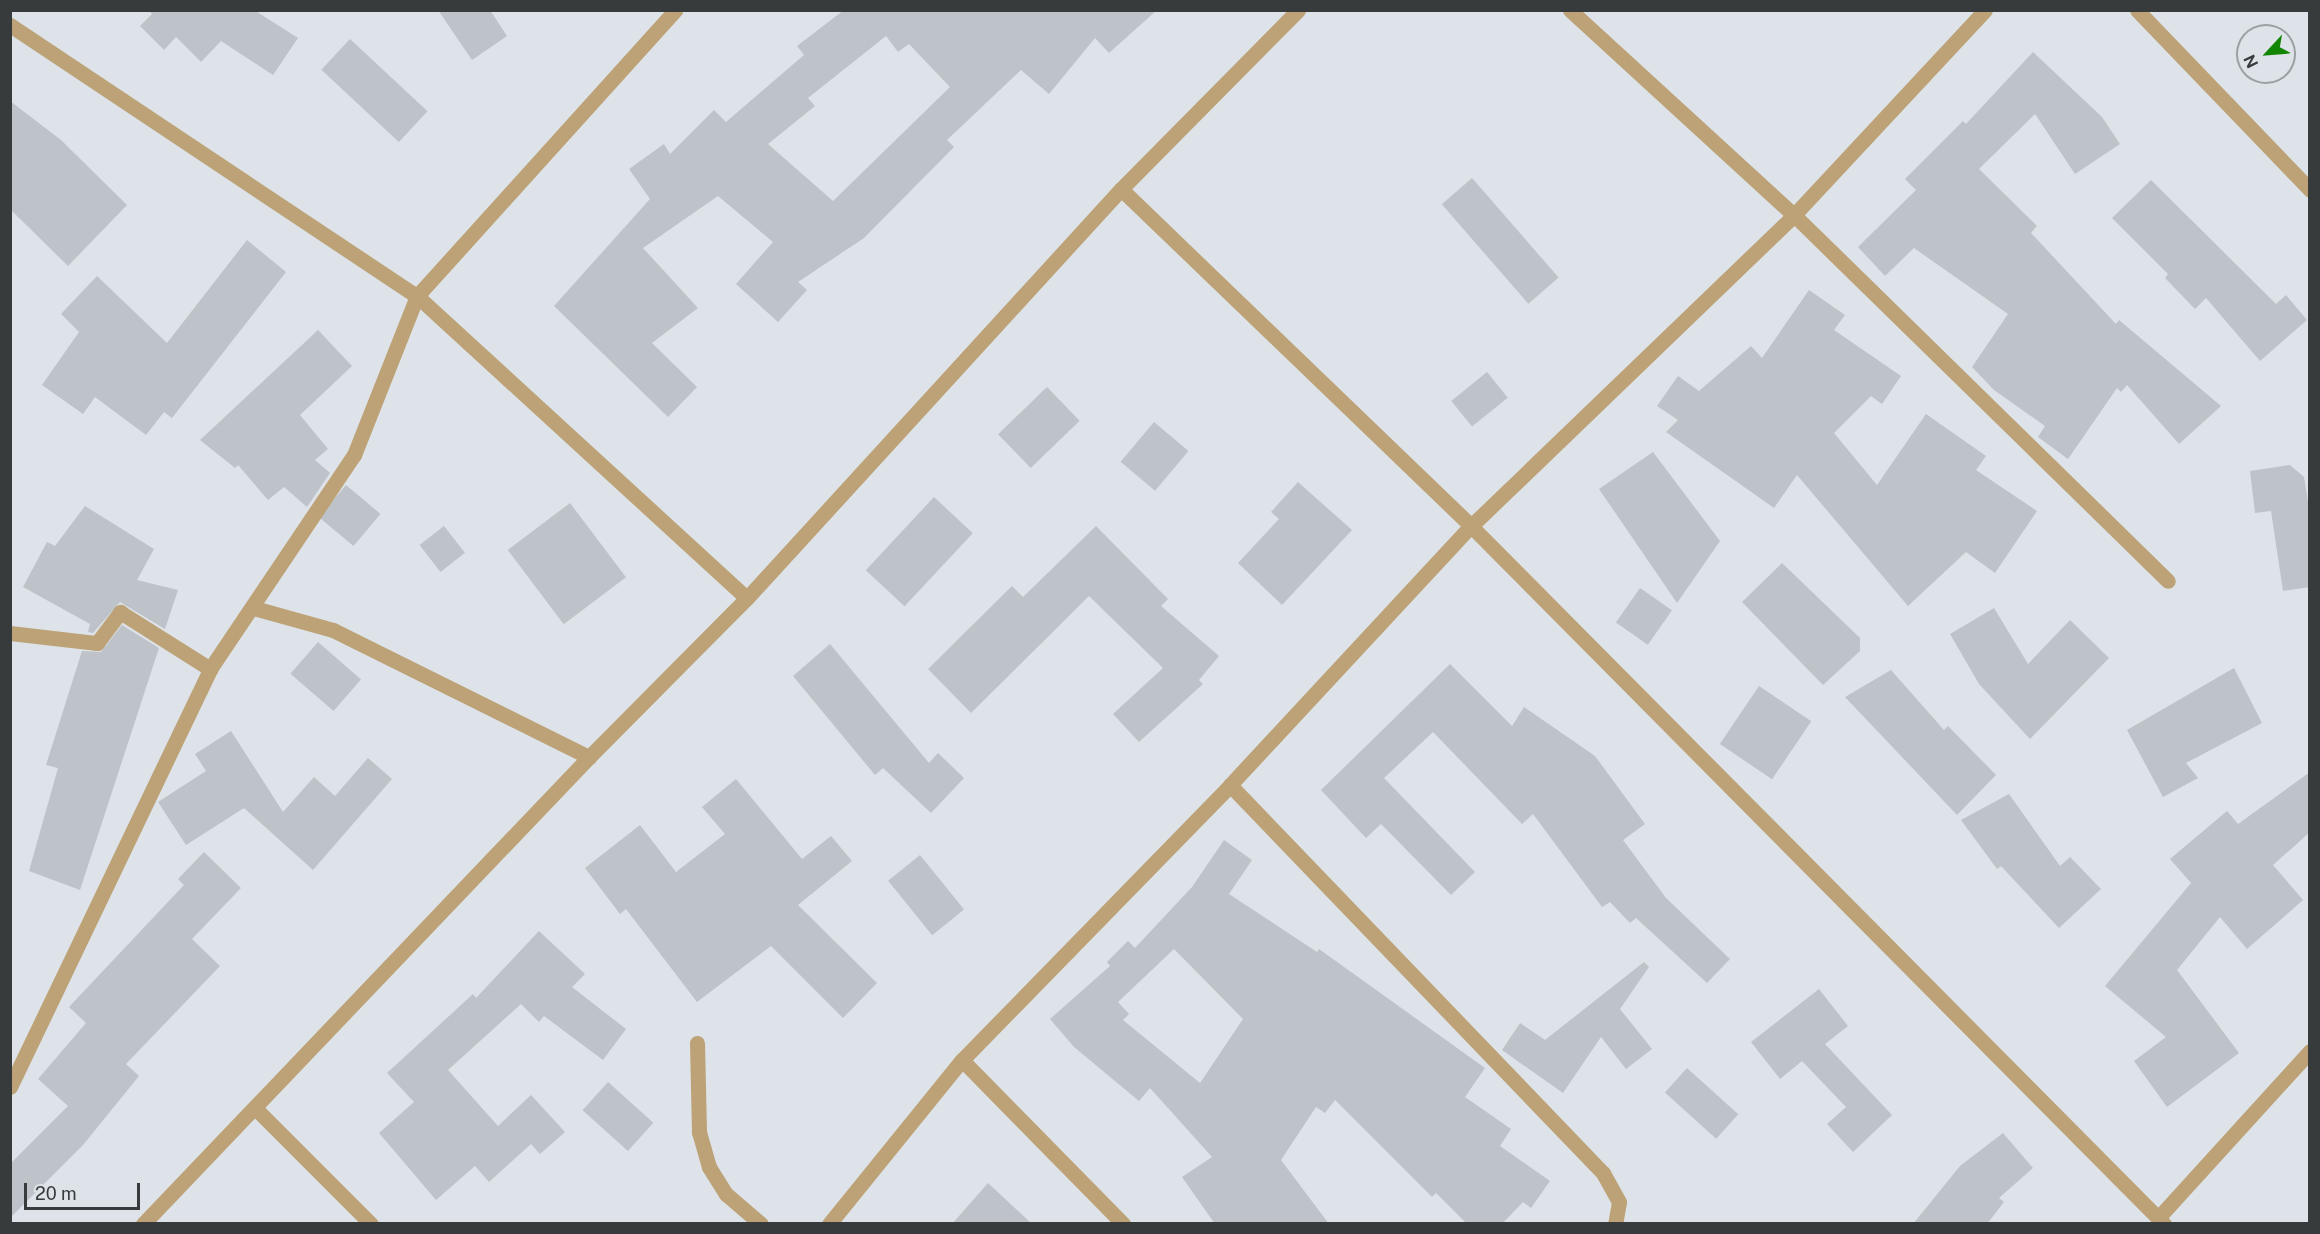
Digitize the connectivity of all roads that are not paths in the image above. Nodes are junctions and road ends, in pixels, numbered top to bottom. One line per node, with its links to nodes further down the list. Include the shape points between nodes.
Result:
1 (675, 10): 10 (street)
2 (1298, 10): 7 (street)
3 (1570, 10): 9 (street)
4 (1985, 10): 9 (street)
5 (2137, 10): 8 (street)
6 (10, 25): 10 (street)
7 (1121, 189): 11 (street); 13 (street)
8 (2310, 190)
9 (1794, 215): 11 (street); 12 (street)
10 (417, 296): 13 (street); 14 (street, via 354,455)
11 (1471, 526): 18 (street); 24 (street)
12 (2168, 581)
13 (747, 598): 17 (street)
14 (254, 608): 16 (street); 17 (street, via 333,630)
15 (10, 633): 16 (street, via 97,643 120,612)
16 (210, 669): 22 (street)
17 (589, 757): 23 (street)
18 (1230, 785): 21 (street); 30 (street, via 1603,1173 1619,1202)
19 (697, 1043): 27 (street, via 699,1132 709,1167 726,1194)
20 (2310, 1051): 24 (street)
21 (962, 1060): 28 (street); 29 (street)
22 (10, 1087)
23 (255, 1108): 25 (street); 26 (street)
24 (2161, 1221)
25 (142, 1224)
26 (371, 1224)
27 (762, 1224)
28 (829, 1224)
29 (1123, 1224)
30 (1615, 1224)

